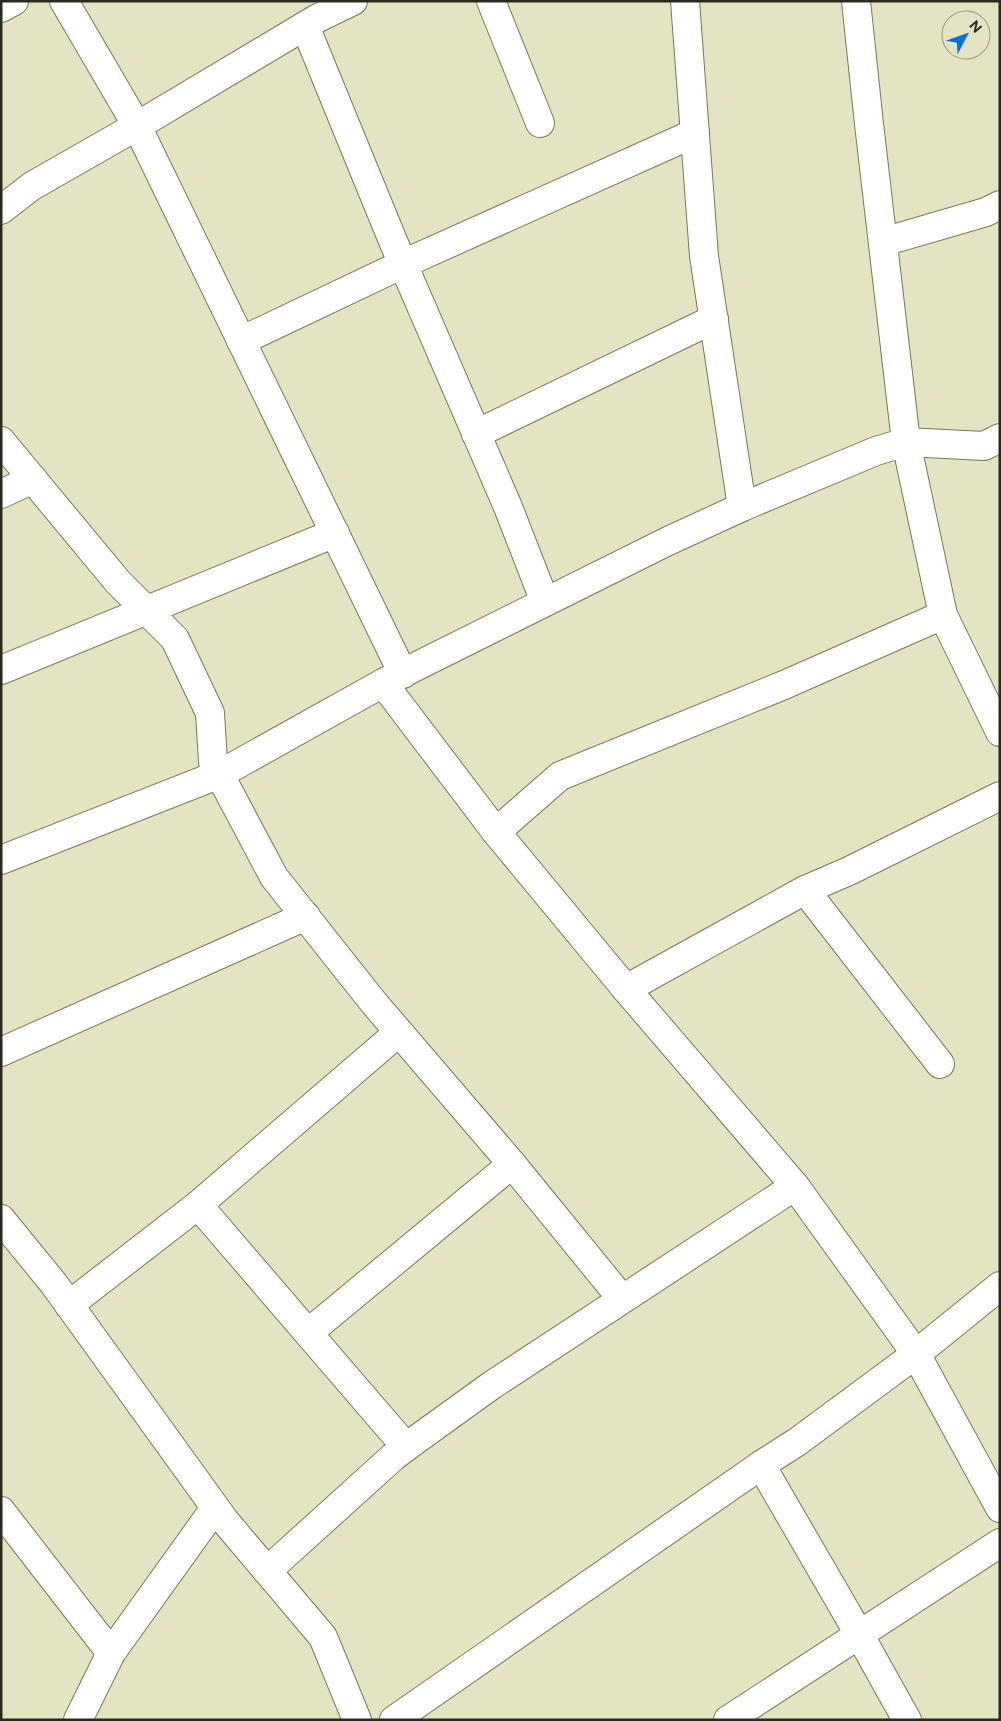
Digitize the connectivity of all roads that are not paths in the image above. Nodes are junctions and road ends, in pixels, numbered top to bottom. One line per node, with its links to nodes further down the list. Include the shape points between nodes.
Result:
1 (14, 1): 7 (street)
2 (64, 1): 10 (street)
3 (352, 1): 8 (street)
4 (491, 1): 9 (street)
5 (685, 1): 11 (street)
6 (856, 1): 14 (street)
7 (1, 8)
8 (305, 26): 10 (street); 15 (street)
9 (540, 123)
10 (137, 126): 13 (street, via 32,186); 17 (street)
11 (695, 133): 15 (street); 16 (street, via 704,256)
12 (1000, 205): 14 (street)
13 (1, 210)
14 (882, 242): 21 (street)
15 (403, 264): 17 (street); 18 (street)
16 (714, 319): 18 (street); 24 (street)
17 (241, 340): 25 (street)
18 (476, 434): 26 (street)
19 (1000, 438): 21 (street, via 984,446)
20 (1, 441): 22 (street)
21 (906, 442): 24 (street, via 876,451); 28 (street)
22 (33, 479): 23 (street); 27 (street, via 118,582)
23 (1, 494)
24 (742, 507): 26 (street)
25 (335, 533): 27 (street); 30 (street)
26 (545, 602): 30 (street)
27 (145, 609): 29 (street); 32 (street, via 175,639 210,713 213,762)
28 (943, 615): 31 (street); 34 (street, via 784,685 560,776)
29 (1, 670)
30 (393, 678): 32 (street); 34 (street)
31 (1000, 732)
32 (220, 774): 35 (street); 37 (street, via 274,877)
33 (1000, 796): 36 (street)
34 (496, 832): 38 (street)
35 (1, 860)
36 (805, 890): 38 (street); 41 (street)
37 (306, 916): 39 (street); 40 (street)
38 (626, 989): 43 (street)
39 (399, 1032): 42 (street); 44 (street)
40 (1, 1052)
41 (940, 1064)
42 (512, 1164): 47 (street); 49 (street)
43 (795, 1186): 47 (street); 50 (street)
44 (198, 1205): 48 (street); 49 (street)
45 (1, 1218): 48 (street)
46 (1000, 1286): 50 (street)
47 (622, 1299): 51 (street, via 492,1385)
48 (69, 1305): 54 (street)
49 (308, 1334): 51 (street)
50 (916, 1354): 52 (street, via 798,1442); 53 (street)
51 (406, 1447): 57 (street)
52 (761, 1465): 58 (street); 62 (street)
53 (997, 1496)
54 (216, 1508): 57 (street); 59 (street)
55 (1, 1511): 59 (street)
56 (1000, 1543): 58 (street)
57 (267, 1571): 61 (street, via 323,1637)
58 (859, 1634): 63 (street); 64 (street)
59 (111, 1653): 60 (street)
60 (78, 1720)
61 (357, 1720)
62 (394, 1720)
63 (728, 1720)
64 (907, 1720)

